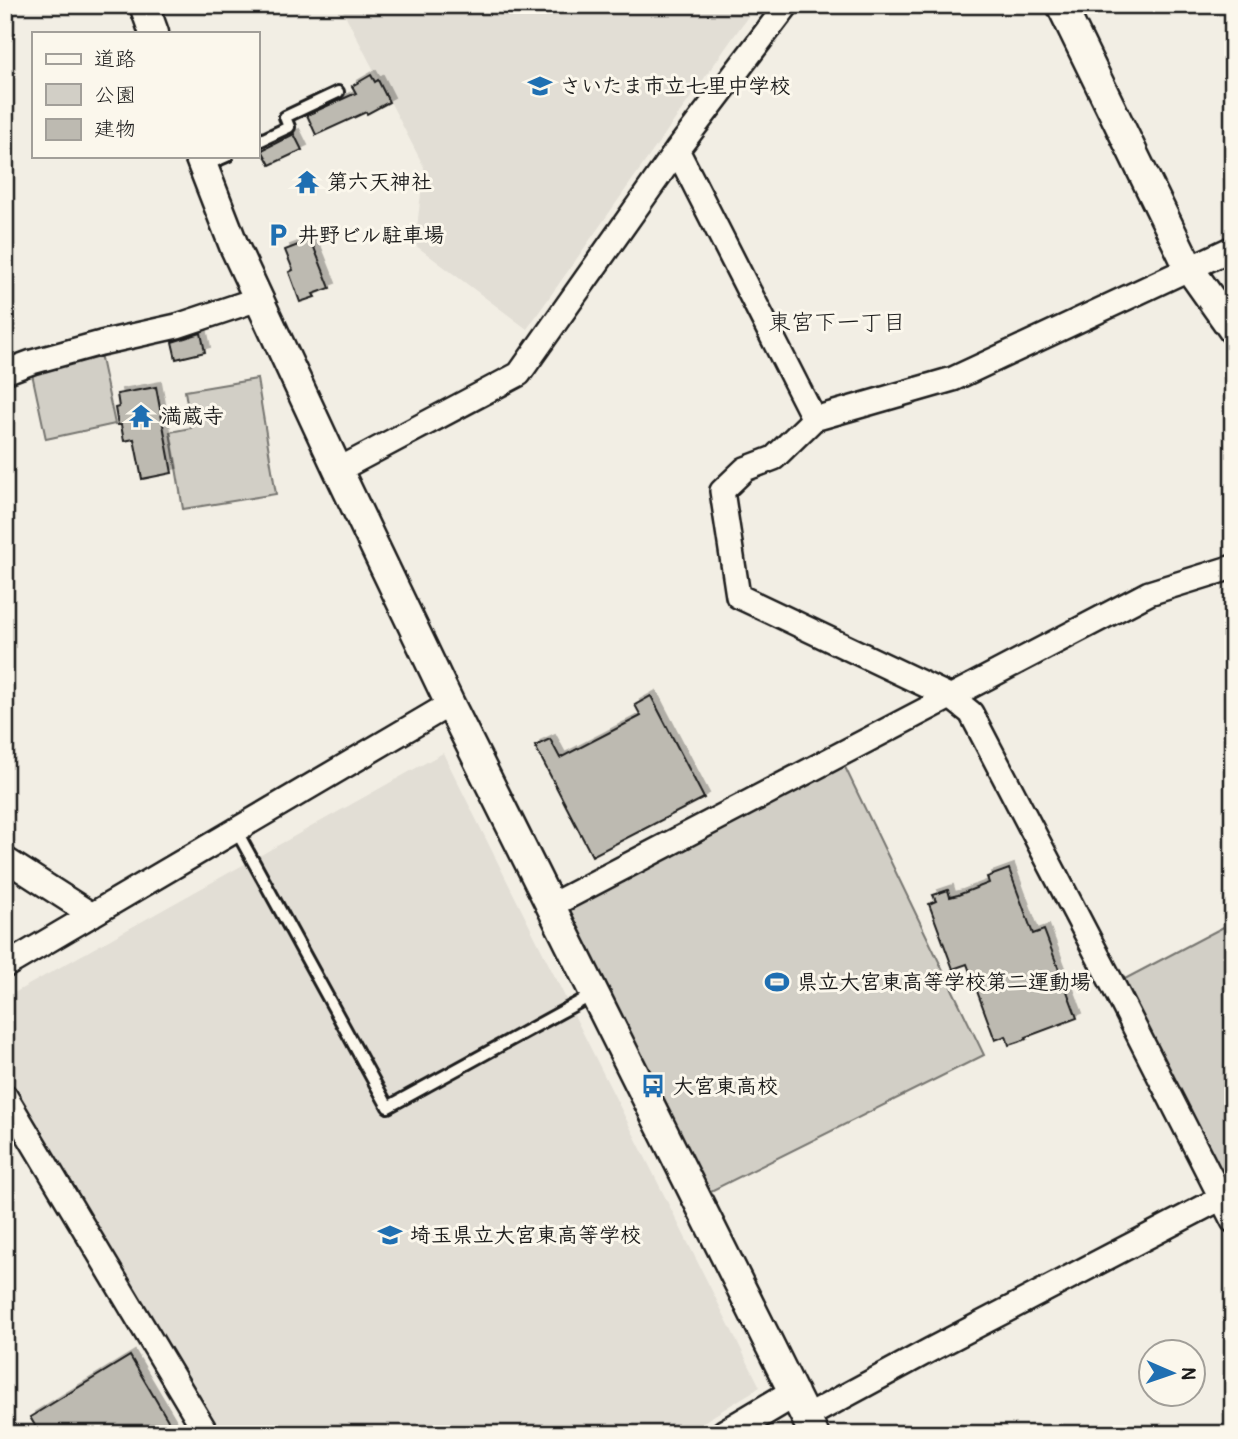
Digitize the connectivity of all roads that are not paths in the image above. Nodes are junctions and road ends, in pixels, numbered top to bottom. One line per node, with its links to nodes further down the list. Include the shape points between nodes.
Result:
1 (144, 5): 4 (street)
2 (787, 5): 7 (street)
3 (1061, 5): 10 (street)
4 (154, 32)
5 (338, 92): 6 (lane, via 285,117 289,127)
6 (259, 141)
7 (677, 150): 14 (street); 15 (street, via 519,374)
8 (209, 159): 11 (street, via 234,246)
9 (1233, 248): 10 (street)
10 (1189, 268): 12 (street); 14 (street, via 953,379)
11 (258, 299): 13 (street); 15 (street)
12 (1233, 330)
13 (5, 372)
14 (814, 418): 17 (street, via 774,458 745,469 722,491 738,596)
15 (338, 470): 18 (street)
16 (1233, 567): 17 (street, via 1149,593)
17 (951, 697): 21 (street); 26 (street, via 971,713)
18 (450, 704): 19 (street); 21 (street)
19 (236, 830): 22 (street); 24 (lane, via 388,1107)
20 (5, 859): 22 (street)
21 (550, 906): 24 (street)
22 (92, 915): 23 (street)
23 (5, 966)
24 (594, 994): 28 (street)
25 (5, 1096): 29 (street)
26 (1227, 1196): 27 (street); 28 (street)
27 (1233, 1221)
28 (805, 1414): 30 (street)
29 (207, 1434)
30 (725, 1434)

